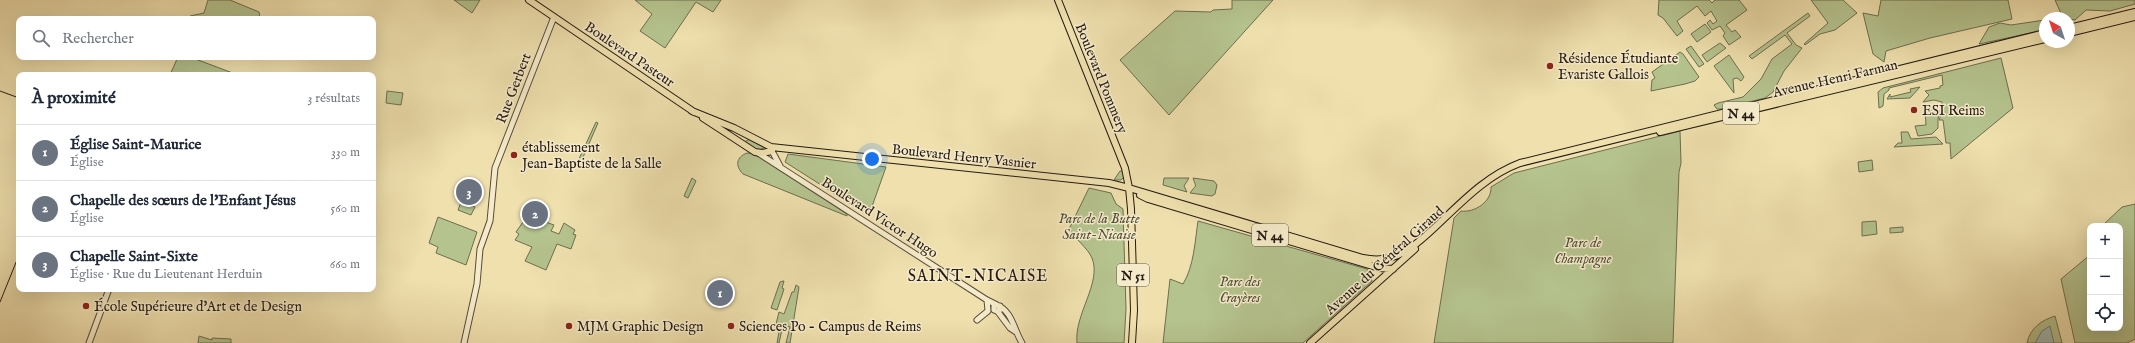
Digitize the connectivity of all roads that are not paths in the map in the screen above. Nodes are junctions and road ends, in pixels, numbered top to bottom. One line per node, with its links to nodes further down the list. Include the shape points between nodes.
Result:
1 (529, 0): 4 (main road, Boulevard Pasteur)
2 (1058, 0): 17 (main road, Boulevard Pommery / N 51, via 1124,166)
3 (2135, 12): 6 (main road)
4 (554, 17): 10 (main road, Boulevard Pasteur); 25 (street, Rue Gerbert, via 495,168 490,221 480,248 478,280)
5 (2135, 17): 7 (main road)
6 (2075, 27)
7 (2075, 32)
8 (2039, 35): 16 (main road, Avenue Henri Farman / N 44, via 1530,160 1507,168)
9 (2039, 40): 18 (main road, Avenue Henri Farman / N 44, via 1537,162 1500,176)
10 (692, 110): 11 (main road, Boulevard Pasteur / N 44); 12 (main road, Boulevard Pasteur)
11 (734, 128): 13 (main road, Boulevard Henry Vasnier / N 44)
12 (742, 144): 14 (main road, Boulevard Victor Hugo)
13 (771, 149): 14 (main road, Boulevard Henry Vasnier / N 44, via 762,153); 15 (street, Boulevard Victor Hugo); 17 (main road, Boulevard Henry Vasnier / N 44, via 1102,182)
14 (755, 152): 15 (street, Boulevard Victor Hugo)
15 (781, 167): 22 (street, Boulevard Victor Hugo)
16 (1487, 180): 19 (main road, Avenue du Général Giraud / N 44, via 1410,249)
17 (1130, 188): 19 (main road, Boulevard Henry Vasnier / N 44, via 1363,258); 20 (main road, Boulevard Henry Vasnier / N 44, via 1147,199 1379,268); 27 (main road, N 51, via 1134,310)
18 (1475, 195): 20 (main road, Avenue du Général Giraud / N 44)
19 (1389, 258)
20 (1393, 269): 28 (main road, Avenue du Général Giraud)
21 (108, 292): 24 (street)
22 (987, 300): 23 (street, via 988,311); 26 (street, via 1010,317)
23 (977, 320)
24 (89, 343)
25 (464, 343)
26 (1022, 343)
27 (1132, 343)
28 (1310, 343)

